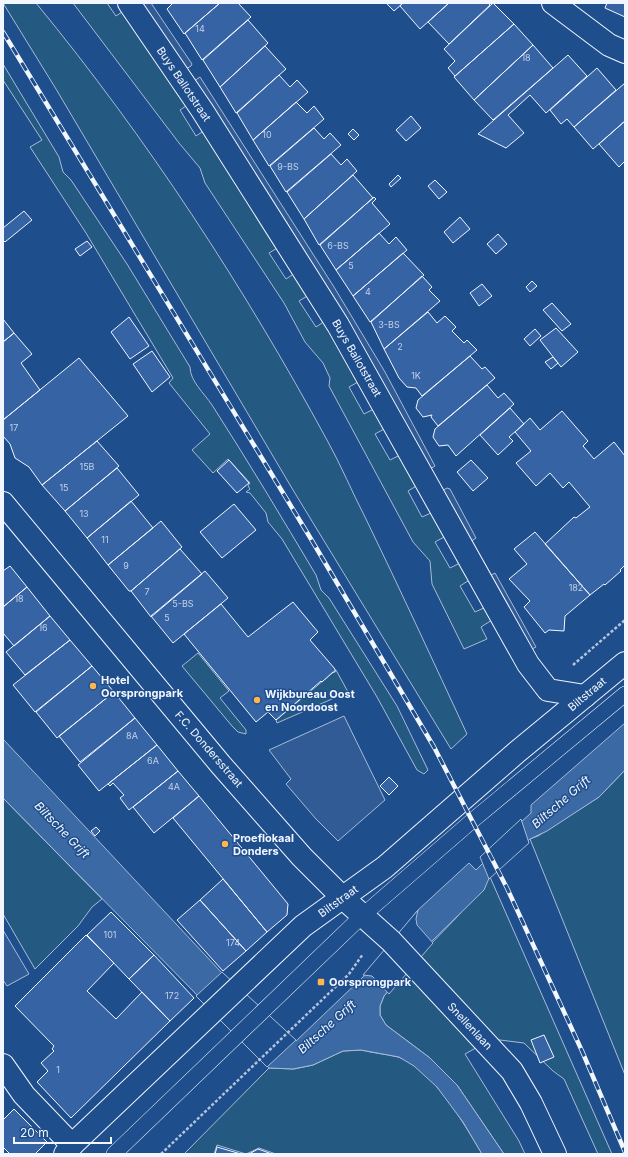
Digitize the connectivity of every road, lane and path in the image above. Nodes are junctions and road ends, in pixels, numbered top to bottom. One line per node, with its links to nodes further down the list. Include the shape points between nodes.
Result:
1 (130, 3): 7 (street, Buys Ballotstraat, via 202,110 338,325 528,664)
2 (553, 3): 3 (street, via 609,45)
3 (625, 52)
4 (3, 503): 10 (street, F.C. Dondersstraat, via 221,765)
5 (625, 620): 7 (path, via 578,660)
6 (625, 663): 9 (street, Biltstraat)
7 (548, 690): 9 (street)
8 (625, 694): 11 (lane)
9 (585, 696): 10 (street, Biltstraat, via 385,867)
10 (343, 898): 11 (street, F.C. Dondersstraat); 14 (street, Biltstraat, via 303,926)
11 (362, 916): 15 (lane); 17 (street, Snellenlaan, via 391,941 512,1070)
12 (288, 1032): 16 (path)
13 (3, 1065): 14 (street)
14 (68, 1150)
15 (114, 1154)
16 (161, 1154)
17 (555, 1154)

